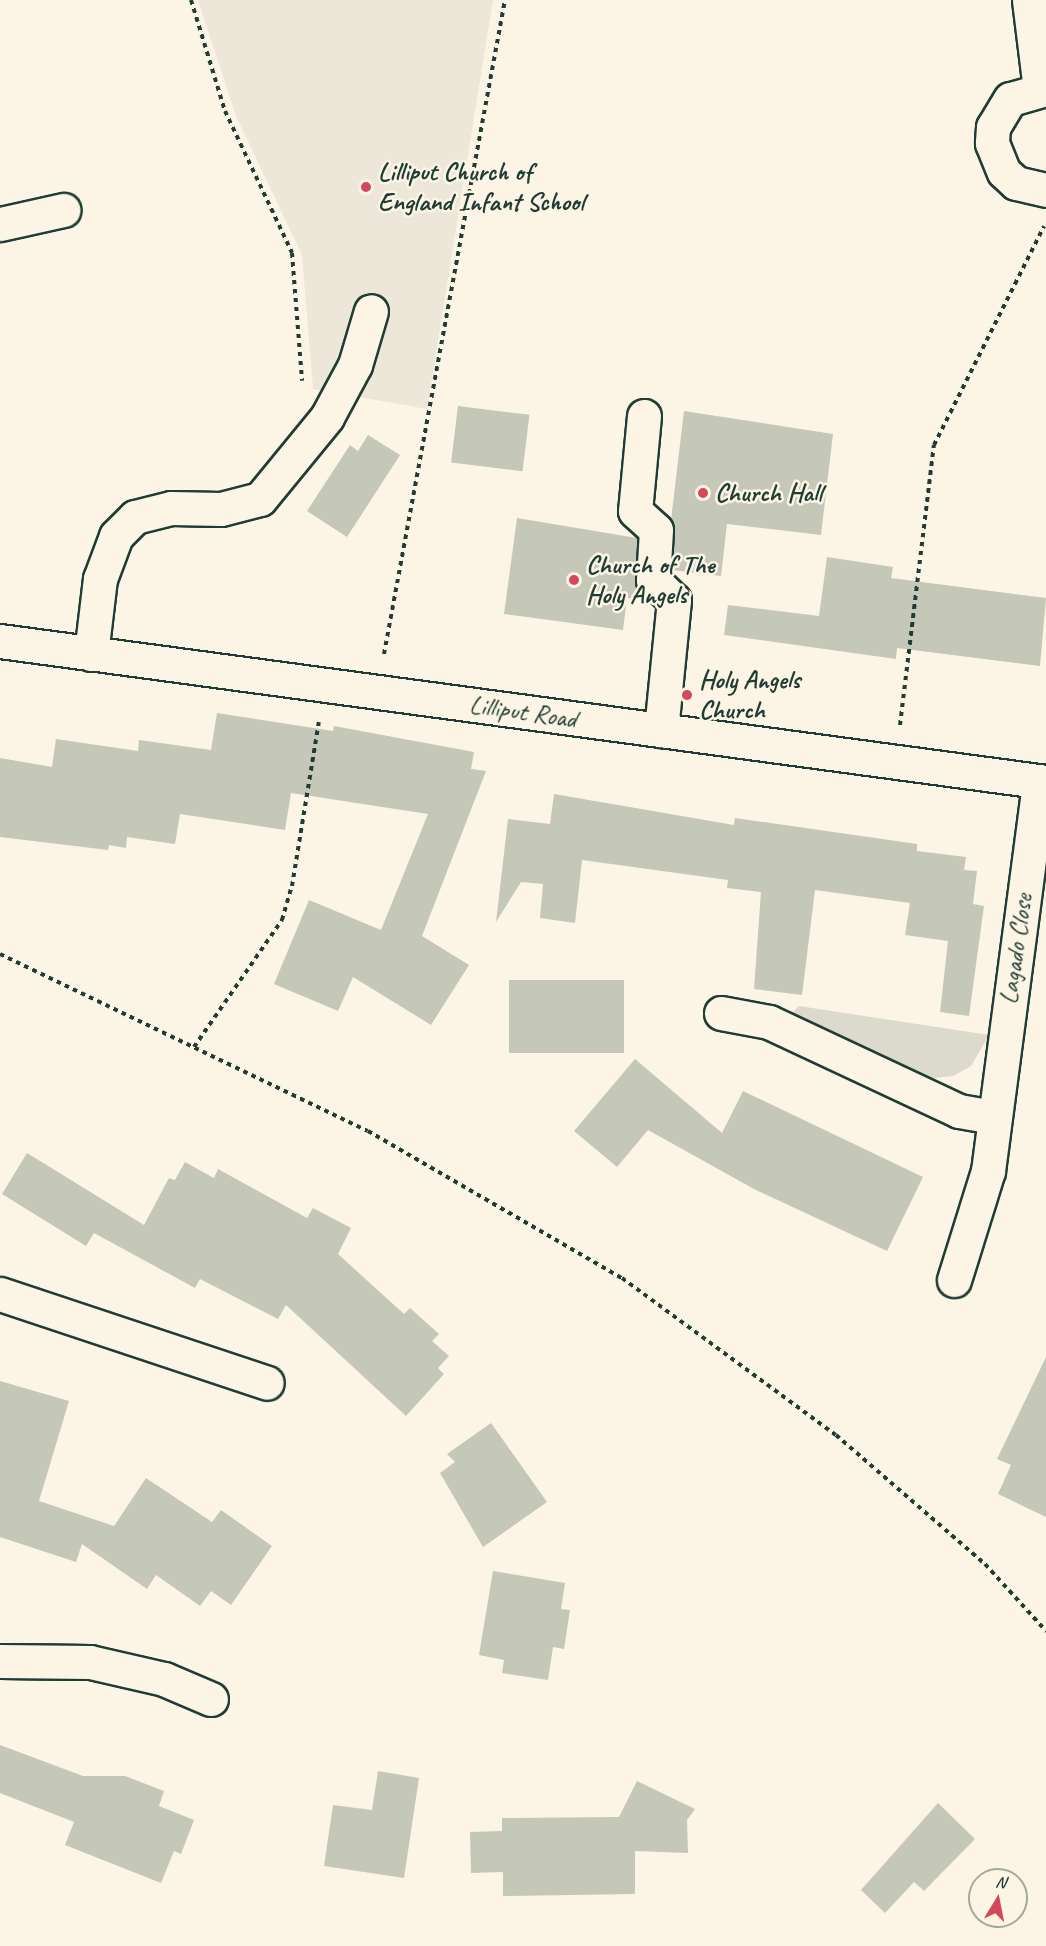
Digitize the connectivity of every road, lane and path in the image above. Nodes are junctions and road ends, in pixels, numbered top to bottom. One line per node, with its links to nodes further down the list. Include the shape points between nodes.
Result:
1 (191, 0): 11 (path, via 225,111 292,253)
2 (505, 0): 15 (path, via 431,420 388,643)
3 (1029, 0): 4 (street)
4 (1043, 89): 5 (street, via 1010,99 993,127 992,143 1004,172 1016,183)
5 (1046, 190)
6 (63, 210): 8 (street)
7 (1046, 222): 17 (path, via 934,445)
8 (0, 224)
9 (371, 311): 11 (street, via 355,365)
10 (644, 416): 16 (street, via 635,511 656,530 653,580 674,600)
11 (308, 445): 13 (street, via 260,499 221,509 171,508 135,517 104,557)
12 (0, 641): 13 (street, Lilliput Road)
13 (91, 654): 14 (street, Lilliput Road)
14 (323, 686): 15 (street, Lilliput Road); 21 (path, via 292,886 282,920)
15 (372, 692): 16 (street, Lilliput Road)
16 (661, 730): 17 (street, Lilliput Road)
17 (895, 761): 18 (street, Lilliput Road)
18 (1042, 782): 22 (street, Lagado Close)
19 (0, 954): 21 (path)
20 (721, 1013): 22 (street, via 769,1022 958,1111)
21 (194, 1047): 26 (path, via 368,1131 622,1278 836,1435 985,1564)
22 (994, 1117): 23 (street, Lagado Close, via 988,1171)
23 (954, 1280)
24 (0, 1294): 25 (street)
25 (267, 1383)
26 (1046, 1631)
27 (0, 1661): 28 (street, via 90,1662 164,1679)
28 (211, 1699)

